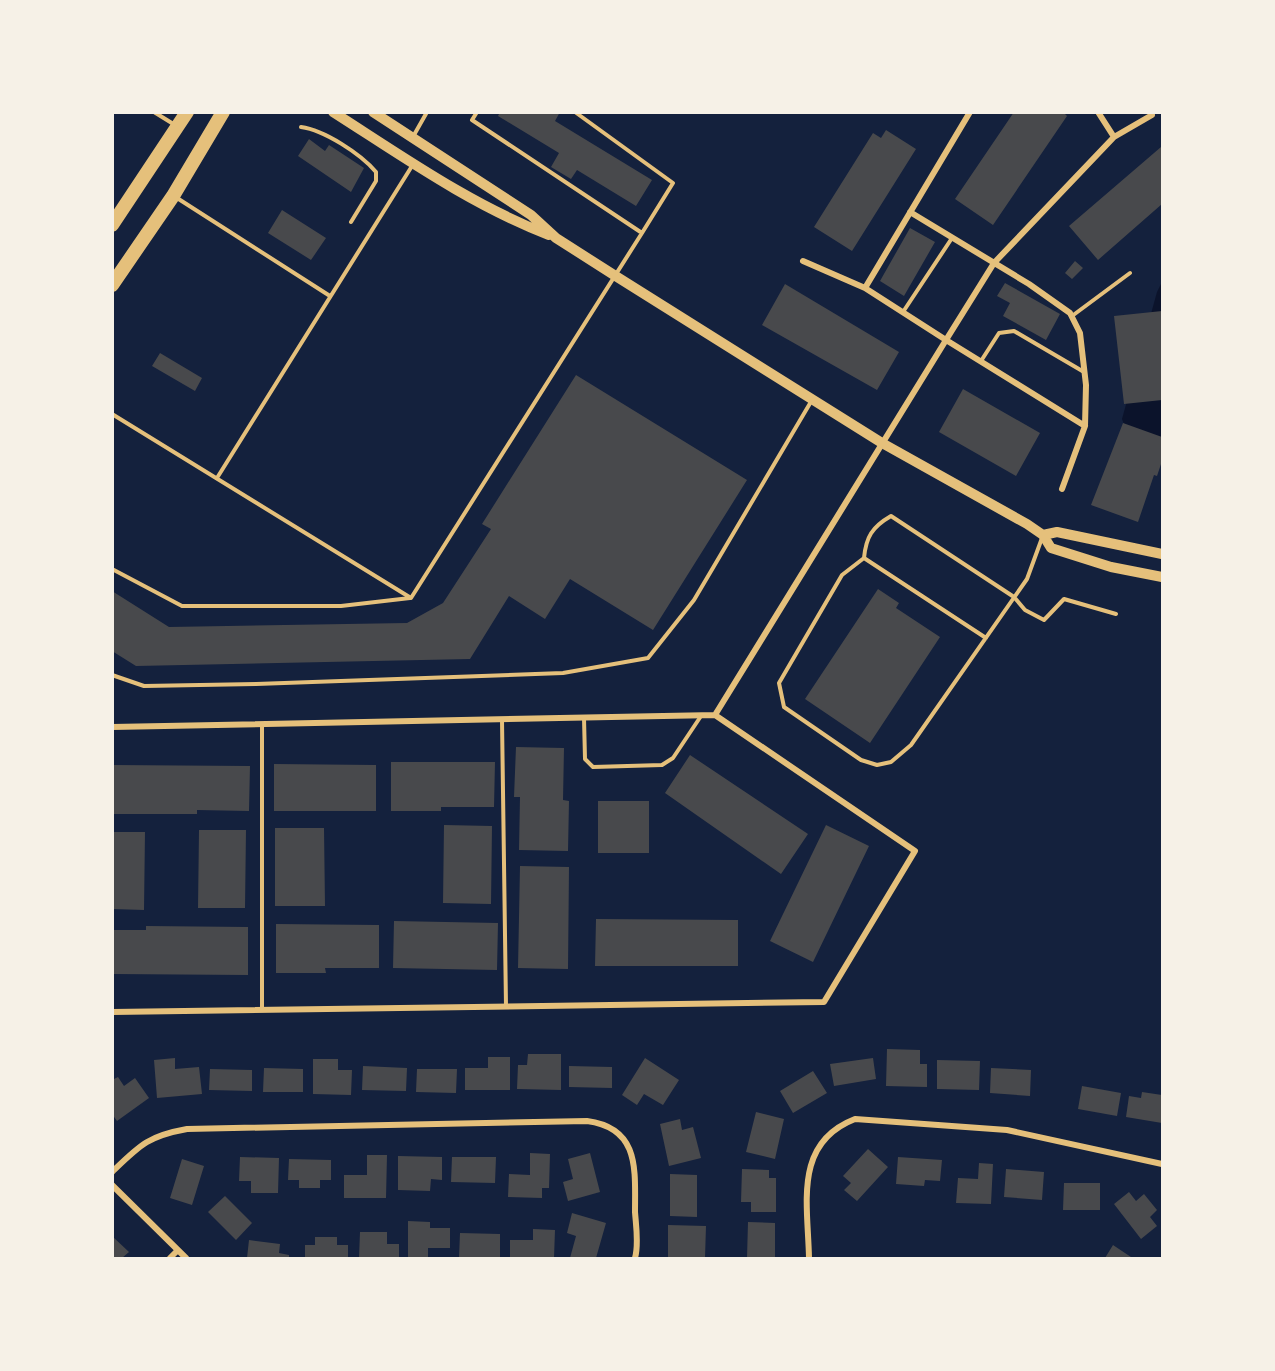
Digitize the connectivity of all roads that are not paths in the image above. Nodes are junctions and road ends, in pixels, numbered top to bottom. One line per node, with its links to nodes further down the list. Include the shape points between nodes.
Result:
1 (154, 112): 13 (lane)
2 (187, 112): 13 (main road)
3 (223, 112): 18 (main road)
4 (333, 112): 17 (street)
5 (372, 112): 16 (street)
6 (427, 112): 16 (lane)
7 (477, 112): 22 (lane, via 472,120)
8 (575, 112): 22 (lane, via 673,183)
9 (970, 112): 19 (street)
10 (1098, 112): 15 (street)
11 (1160, 112): 12 (street)
12 (1152, 114): 15 (street)
13 (178, 127): 21 (main road)
14 (301, 127): 20 (lane, via 312,128 366,159 376,171 376,181)
15 (1114, 137): 26 (street)
16 (412, 138): 23 (street, via 531,215)
17 (413, 165): 23 (street); 31 (lane)
18 (173, 196): 29 (main road); 31 (lane)
19 (910, 212): 24 (street); 30 (street)
20 (351, 222)
21 (112, 225)
22 (642, 233): 28 (lane)
23 (556, 238): 28 (street)
24 (952, 238): 26 (street); 32 (lane)
25 (803, 261): 30 (street)
26 (994, 263): 33 (street); 34 (street)
27 (1130, 273): 33 (lane)
28 (614, 275): 37 (street); 49 (lane)
29 (112, 285)
30 (865, 288): 32 (street)
31 (330, 297): 41 (lane)
32 (903, 312): 34 (street)
33 (1072, 316): 36 (street, via 1080,333)
34 (946, 339): 35 (street); 40 (street)
35 (981, 361): 36 (lane, via 999,333 1014,331); 39 (street)
36 (1085, 373): 39 (street)
37 (812, 399): 40 (street); 52 (lane, via 694,600 648,658 563,673 302,683 144,686)
38 (112, 414): 41 (lane)
39 (1085, 426): 42 (street)
40 (882, 443): 43 (street); 54 (street)
41 (217, 478): 49 (lane)
42 (1062, 489)
43 (1043, 535): 44 (street, via 1057,532); 47 (street, via 1052,548 1111,567); 48 (lane, via 1027,579)
44 (1162, 554)
45 (864, 558): 48 (lane, via 867,537 877,524 891,516); 51 (lane); 51 (lane, via 842,575 779,683 784,707 861,760 877,765 891,762 910,746)
46 (112, 569): 49 (lane, via 182,606 341,606)
47 (1162, 577)
48 (1014, 597): 50 (lane, via 1025,610 1044,620 1064,598); 51 (lane)
49 (411, 598)
50 (1116, 614)
51 (986, 638)
52 (112, 675)
53 (701, 715): 54 (street); 55 (street); 55 (lane, via 673,758 662,765 593,767 585,759)
54 (715, 715): 59 (street, via 915,851 824,1002)
55 (584, 718): 56 (street)
56 (502, 720): 57 (street); 59 (lane)
57 (262, 726): 58 (street); 60 (lane)
58 (112, 727)
59 (506, 1006): 60 (street)
60 (262, 1011): 61 (street)
61 (112, 1012)
62 (1162, 1164): 69 (street, via 1007,1131 855,1119 824,1137 813,1155 807,1175)
63 (112, 1172): 68 (street, via 159,1134 187,1129 603,1123 632,1148)
64 (112, 1185): 65 (street)
65 (178, 1250): 66 (street); 67 (street)
66 (170, 1258)
67 (186, 1258)
68 (634, 1258)
69 (809, 1258)

